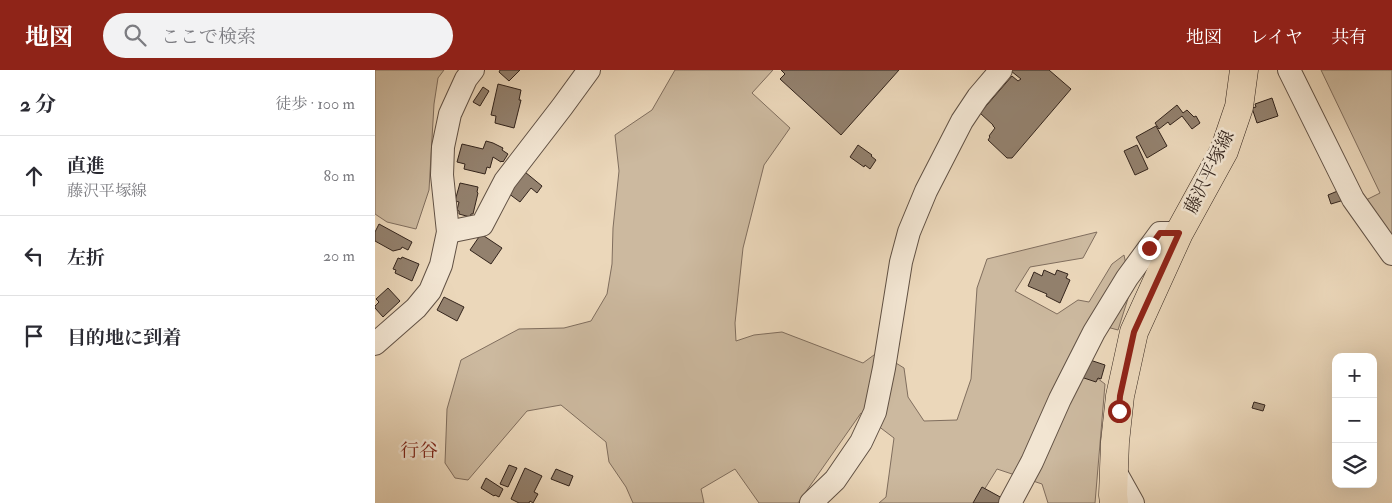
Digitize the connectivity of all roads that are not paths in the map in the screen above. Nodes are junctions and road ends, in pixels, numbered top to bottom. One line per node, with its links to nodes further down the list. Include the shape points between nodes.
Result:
1 (473, 70): 6 (street, via 450,114 443,147 442,175)
2 (589, 70): 6 (street, via 505,181 482,224)
3 (1001, 70): 11 (street, via 962,121 909,232 875,412 861,442 835,480)
4 (1245, 70): 7 (main road, 藤沢平塚線, via 1239,107 1224,151)
5 (1289, 70): 8 (street, via 1353,198)
6 (448, 232): 9 (street, via 441,265 430,290 416,308)
7 (1179, 233): 10 (main road, 藤沢平塚線, via 1134,332 1120,396); 12 (street, via 1160,233 1127,278 1094,332)
8 (1392, 254)
9 (375, 344)
10 (1114, 469): 13 (main road, 藤沢平塚線); 14 (street)
11 (811, 503)
12 (1010, 503)
13 (1114, 503)
14 (1133, 503)

